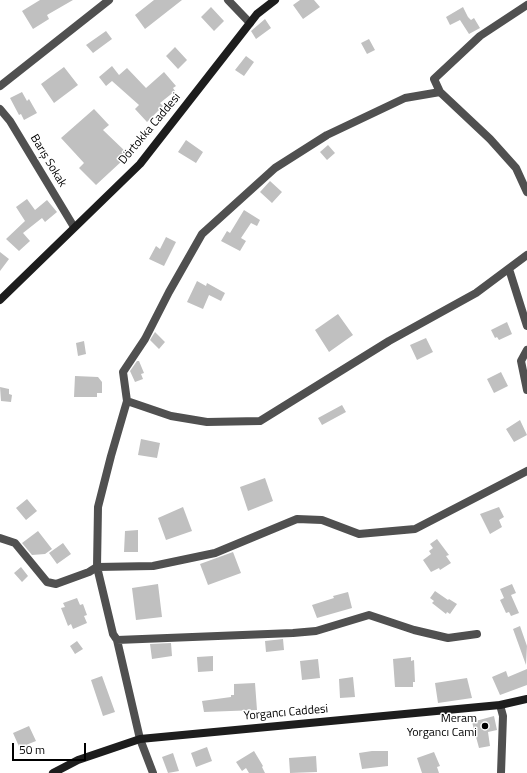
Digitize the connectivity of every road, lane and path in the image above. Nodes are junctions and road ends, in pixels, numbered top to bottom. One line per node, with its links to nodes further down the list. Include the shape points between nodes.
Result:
1 (109, 0): 6 (street)
2 (228, 0): 5 (street)
3 (275, 0): 5 (street, Dörtokka Caddesi, via 257,14)
4 (527, 6): 7 (street, via 480,36 434,79)
5 (250, 24): 10 (street, Dörtokka Caddesi, via 140,164)
6 (0, 86)
7 (440, 92): 9 (street, via 490,139 516,168); 17 (street, via 405,98 327,135 275,168 202,234 145,339 123,372)
8 (0, 109): 10 (street, Barış Sokak, via 10,121)
9 (527, 192)
10 (74, 227): 13 (street, Dörtokka Caddesi)
11 (527, 254): 12 (street)
12 (509, 269): 14 (street); 17 (street, via 476,293 389,341 260,421 207,422 171,416)
13 (0, 300)
14 (527, 326)
15 (527, 350): 16 (street, via 521,360)
16 (527, 390)
17 (127, 402): 20 (street, via 98,507)
18 (527, 471): 20 (street, via 415,529 359,534 322,520 297,519 215,553 153,566)
19 (0, 538): 20 (street, via 15,543 47,582 56,584)
20 (97, 567): 22 (street, via 113,634)
21 (477, 634): 22 (street, via 448,638 369,615 316,631 293,634)
22 (117, 640): 25 (street)
23 (527, 699): 24 (street, Yorgancı Caddesi)
24 (500, 705): 25 (street, Yorgancı Caddesi); 28 (street, via 503,716)
25 (140, 738): 26 (street, Yorgancı Caddesi, via 78,760); 27 (street)
26 (53, 773)
27 (153, 773)
28 (501, 773)

